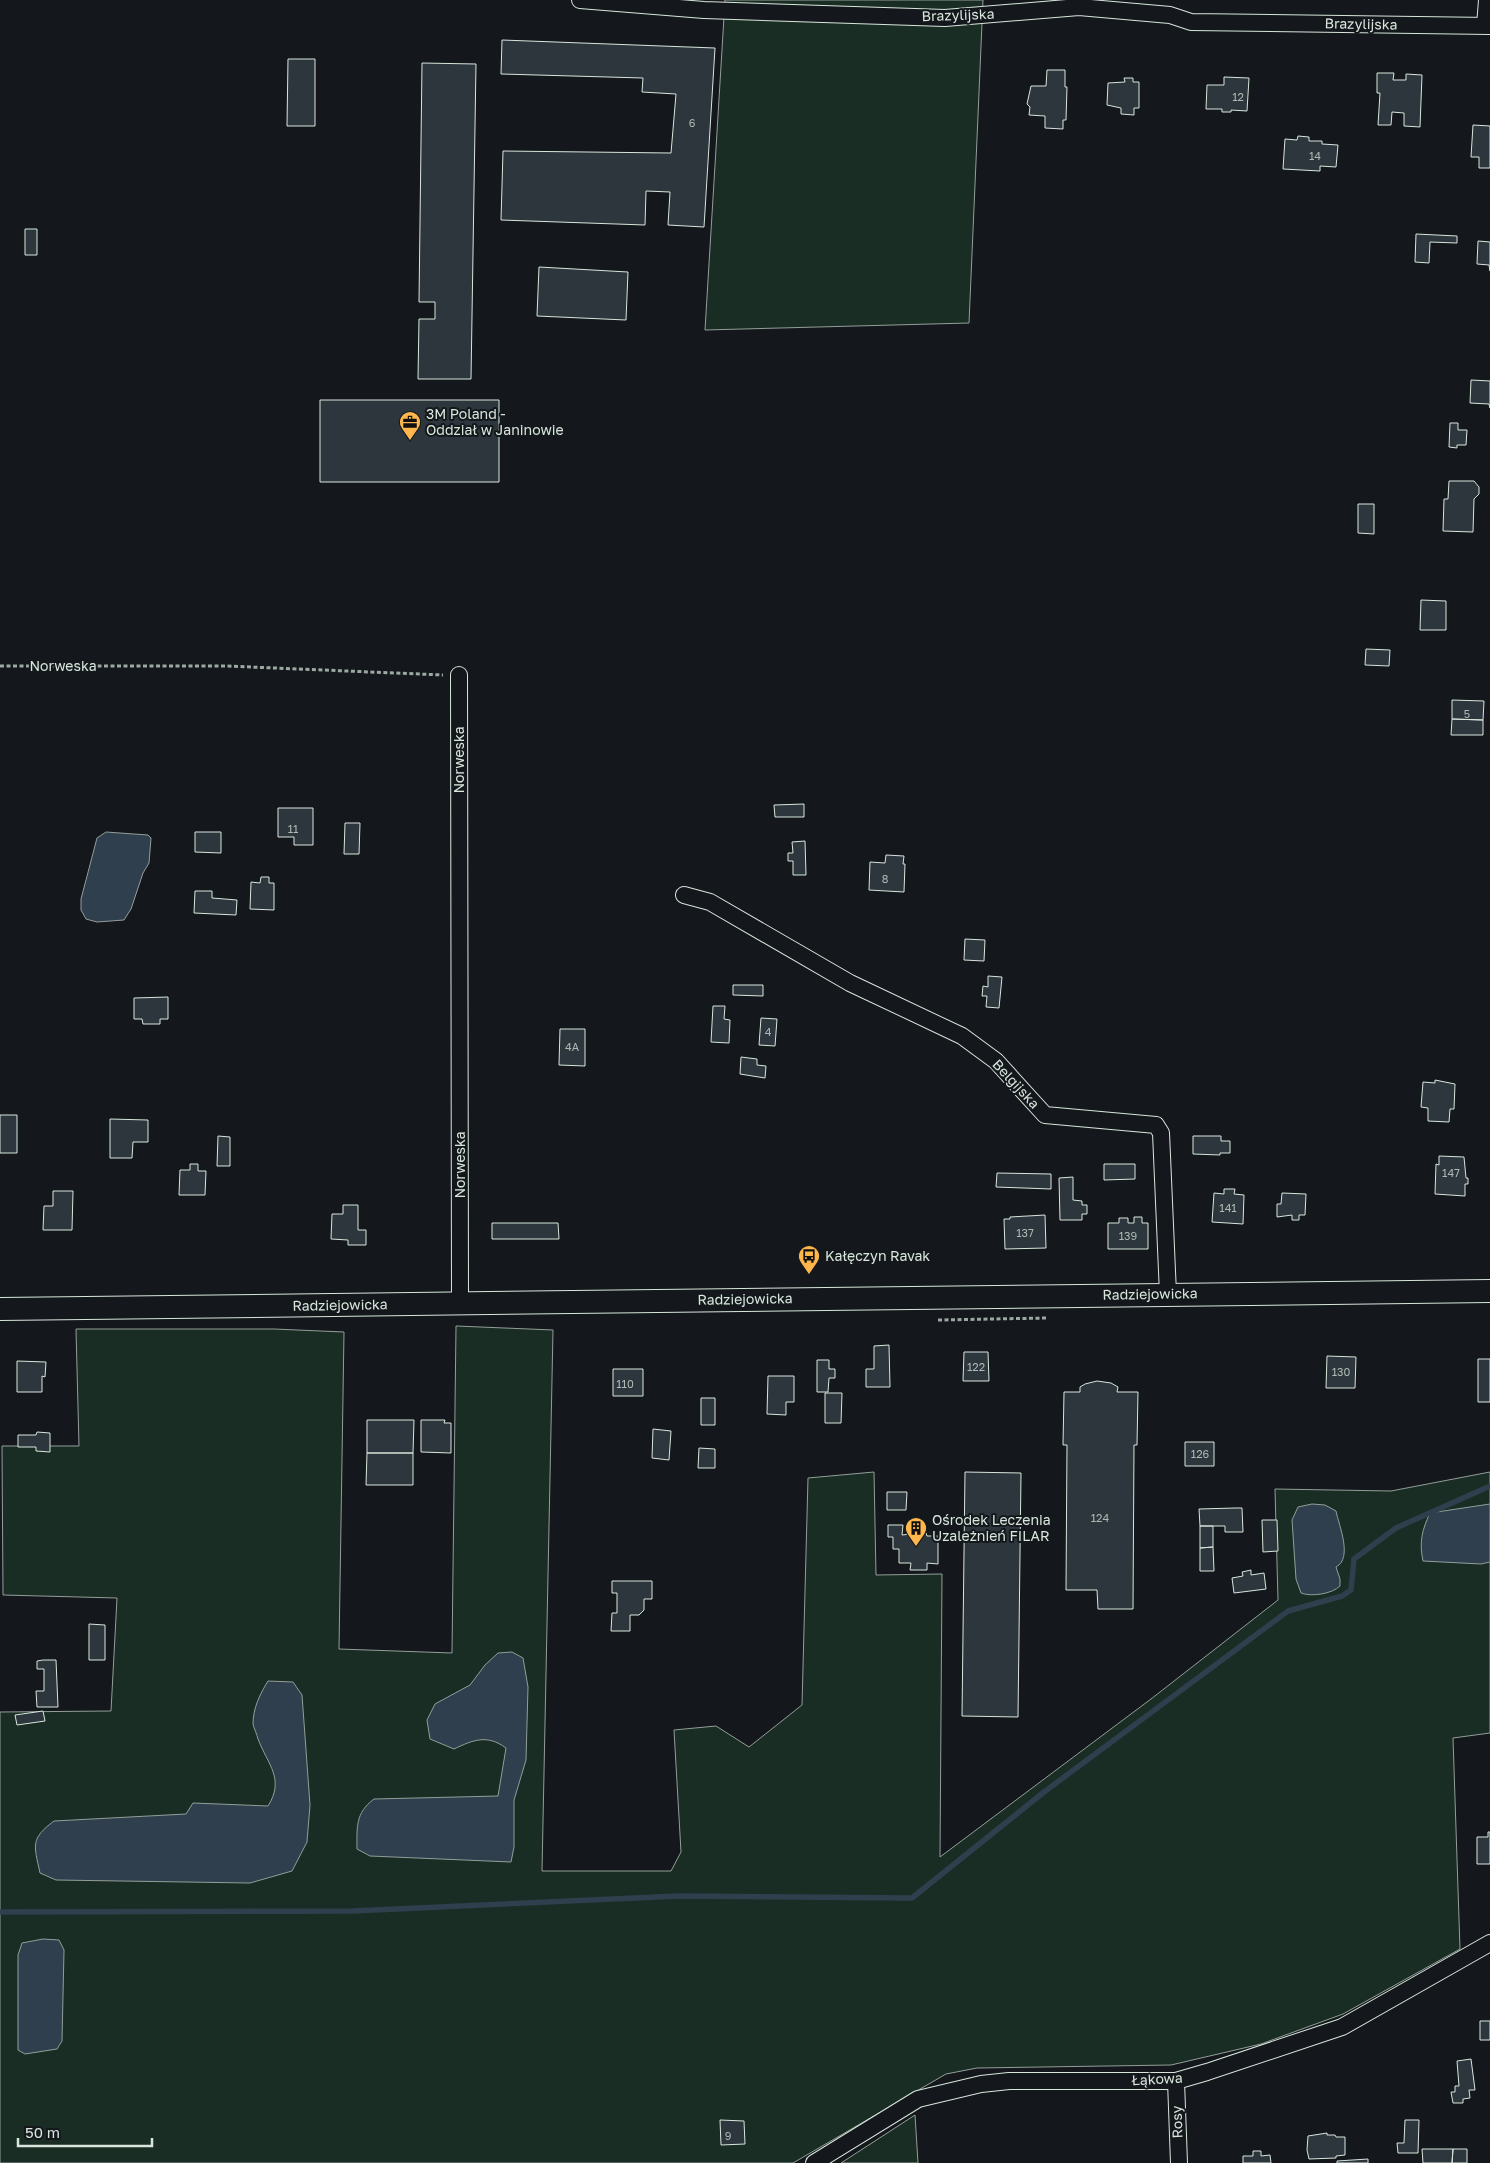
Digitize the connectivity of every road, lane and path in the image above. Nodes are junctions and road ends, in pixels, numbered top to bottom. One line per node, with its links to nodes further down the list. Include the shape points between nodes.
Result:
1 (580, 0): 3 (street, Brazylijska, via 704,10 945,18 1079,7 1170,15 1192,22)
2 (1487, 0): 3 (street)
3 (1487, 26)
4 (0, 666): 5 (path, Norweska, via 226,666)
5 (459, 675): 9 (street, Norweska)
6 (684, 895): 8 (street, Belgijska, via 710,902 850,982 962,1036 996,1060 1045,1115 1156,1125 1161,1132)
7 (1490, 1291): 8 (main road, Radziejowicka)
8 (1168, 1294): 9 (main road, Radziejowicka)
9 (460, 1303): 10 (main road, Radziejowicka)
10 (0, 1309)
11 (1490, 1943): 12 (street, Łąkowa, via 1342,2026)
12 (1176, 2081): 13 (street, Łąkowa, via 1009,2081 981,2084 918,2099); 14 (street, Rosy)
13 (814, 2163)
14 (1179, 2163)

